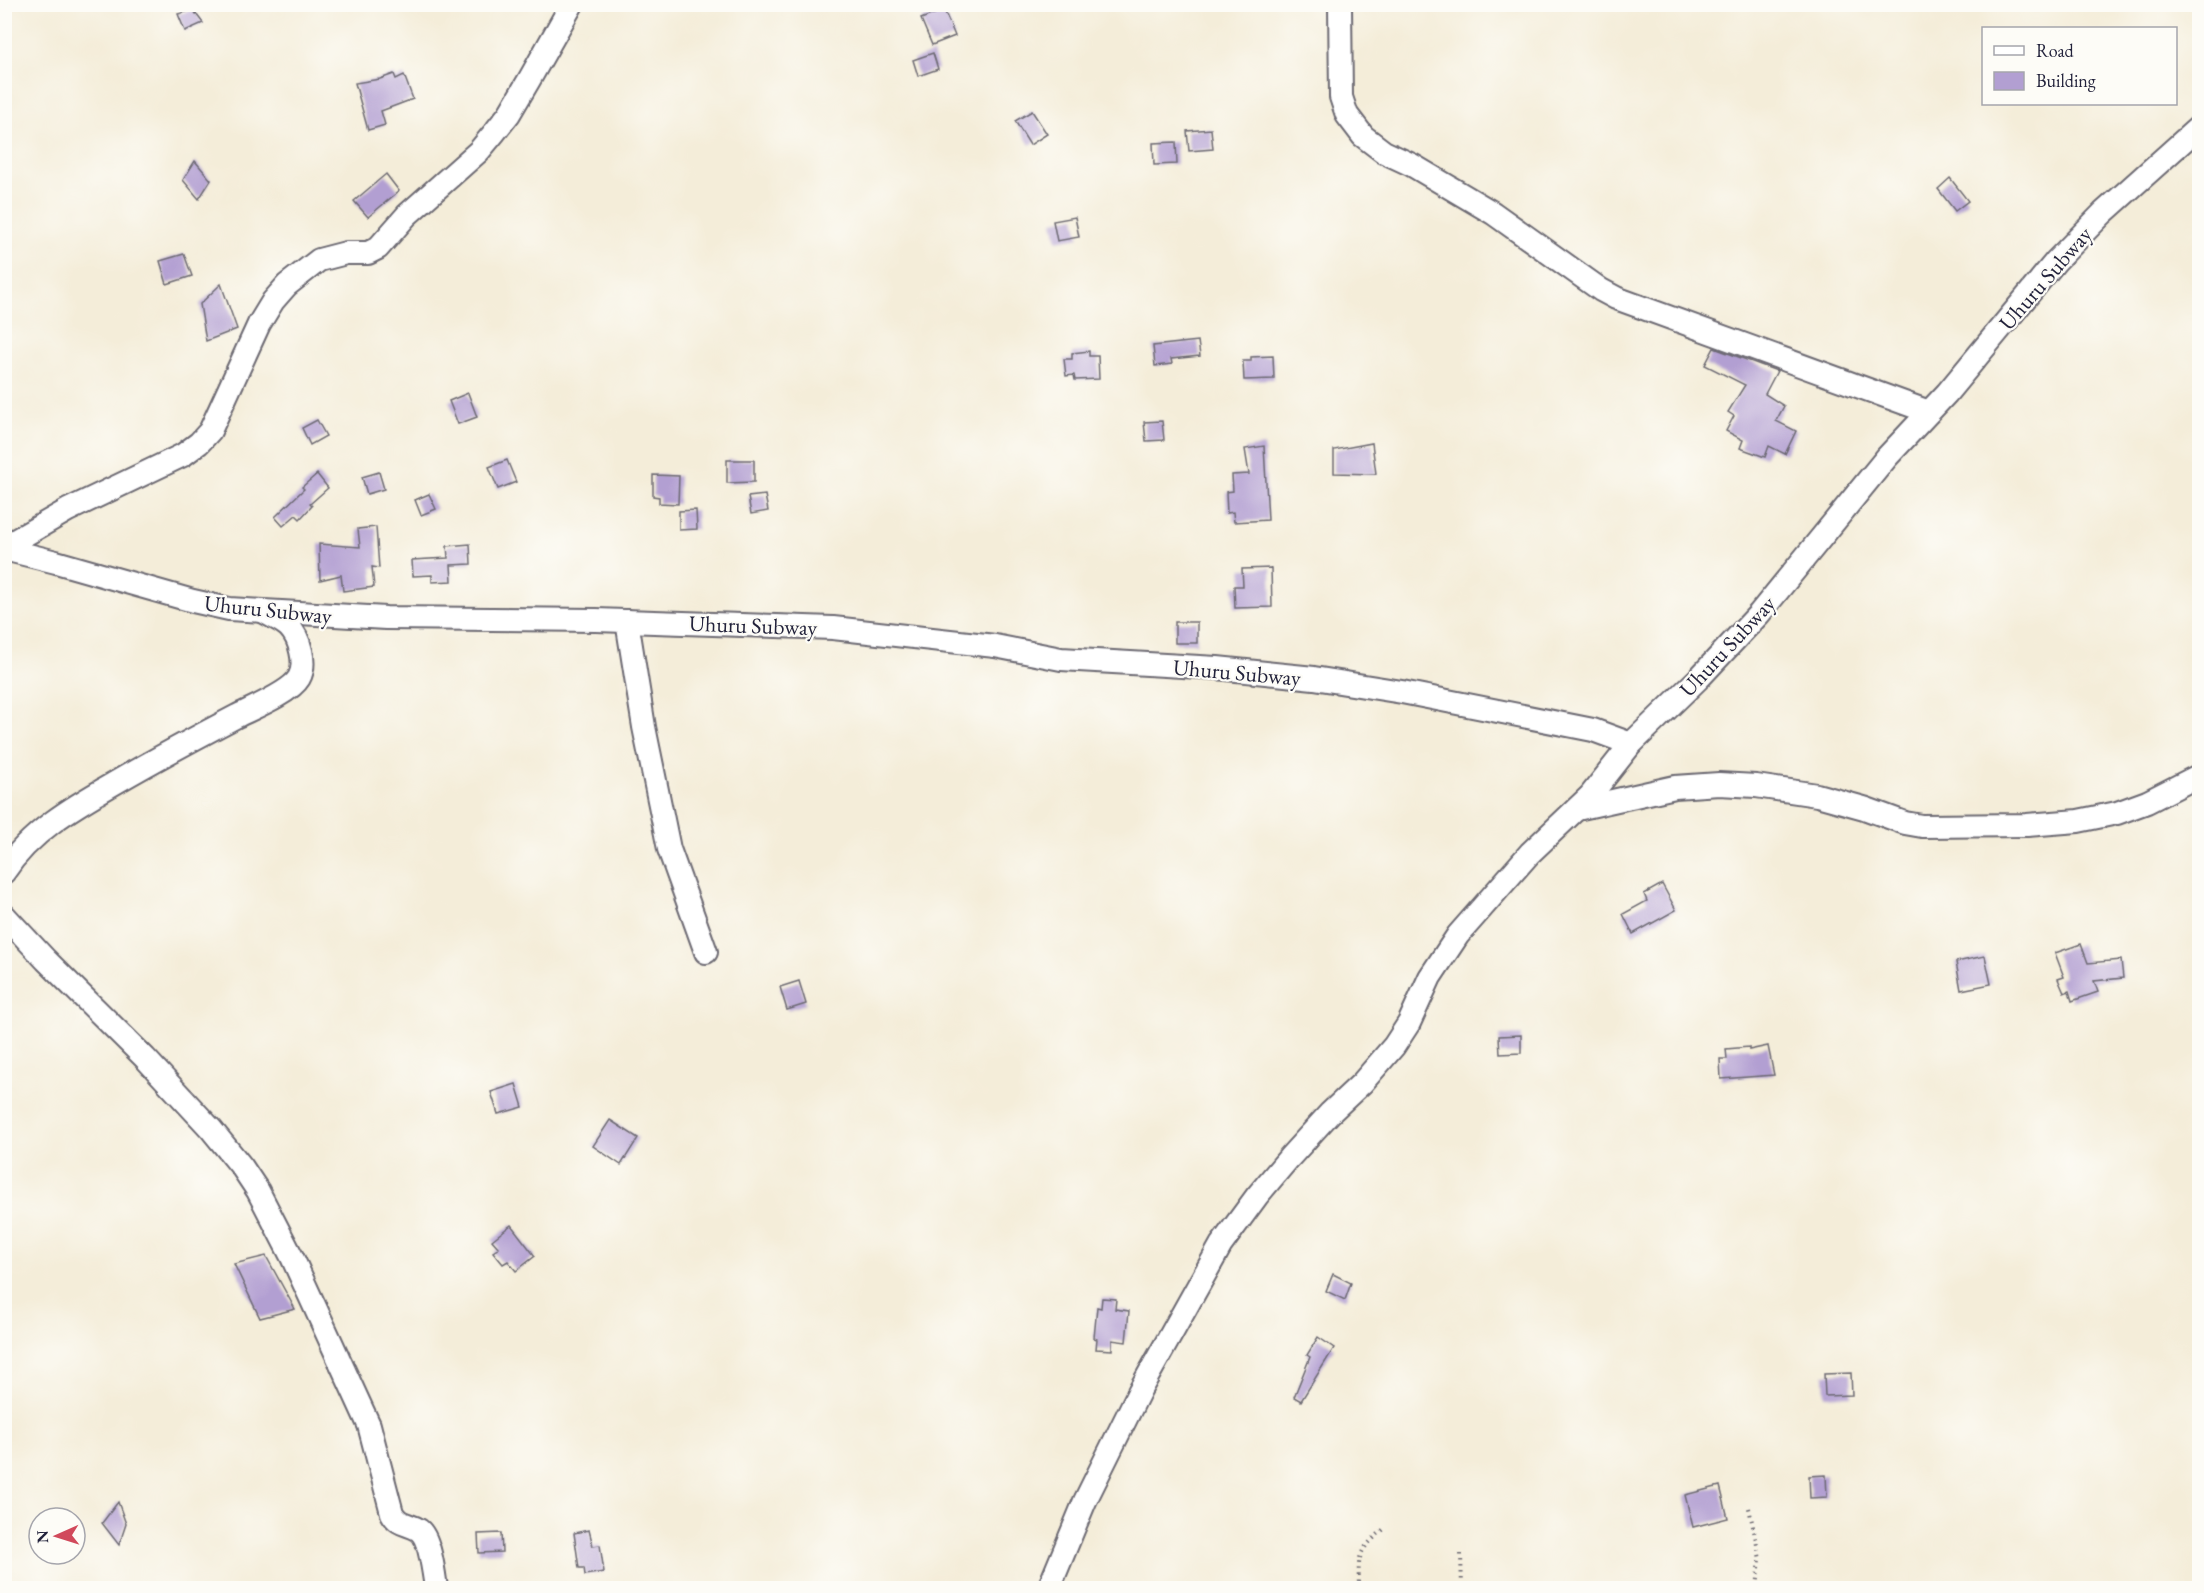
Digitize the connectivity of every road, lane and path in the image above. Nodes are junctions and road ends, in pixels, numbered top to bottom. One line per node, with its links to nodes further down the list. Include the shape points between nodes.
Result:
1 (572, 4): 5 (street, via 509,114 479,151 431,192 378,248 319,260 273,301 210,431 199,443 183,455 68,510)
2 (1340, 4): 4 (street, via 1341,97 1351,122 1373,145 1475,202 1616,298)
3 (2199, 126): 4 (street, Uhuru Subway, via 2056,261)
4 (1929, 412): 8 (street, Uhuru Subway, via 1887,457 1759,614)
5 (4, 548): 6 (street, Uhuru Subway, via 193,601)
6 (264, 612): 7 (street, Uhuru Subway); 11 (street, via 288,626 295,635 302,664 298,680 82,802 32,839)
7 (627, 621): 8 (street, Uhuru Subway, via 833,628 995,646 1061,658 1303,677 1593,729); 13 (street, via 669,849)
8 (1631, 744): 10 (street)
9 (2199, 775): 10 (street, via 2117,813 2027,825 1922,826 1817,795 1719,783 1675,787)
10 (1577, 809): 18 (street, via 1530,853 1471,918 1430,977 1394,1046 1289,1158 1221,1245 1135,1401 1085,1501)
11 (4, 872)
12 (4, 915): 17 (street, via 212,1129 258,1191 369,1425 392,1513 402,1524 421,1531 426,1540)
13 (706, 952)
14 (1749, 1508): 21 (path, via 1760,1559)
15 (1385, 1528): 19 (path, via 1364,1547 1358,1559)
16 (1461, 1554): 20 (path)
17 (436, 1588)
18 (1049, 1588)
19 (1359, 1588)
20 (1462, 1588)
21 (1756, 1588)

